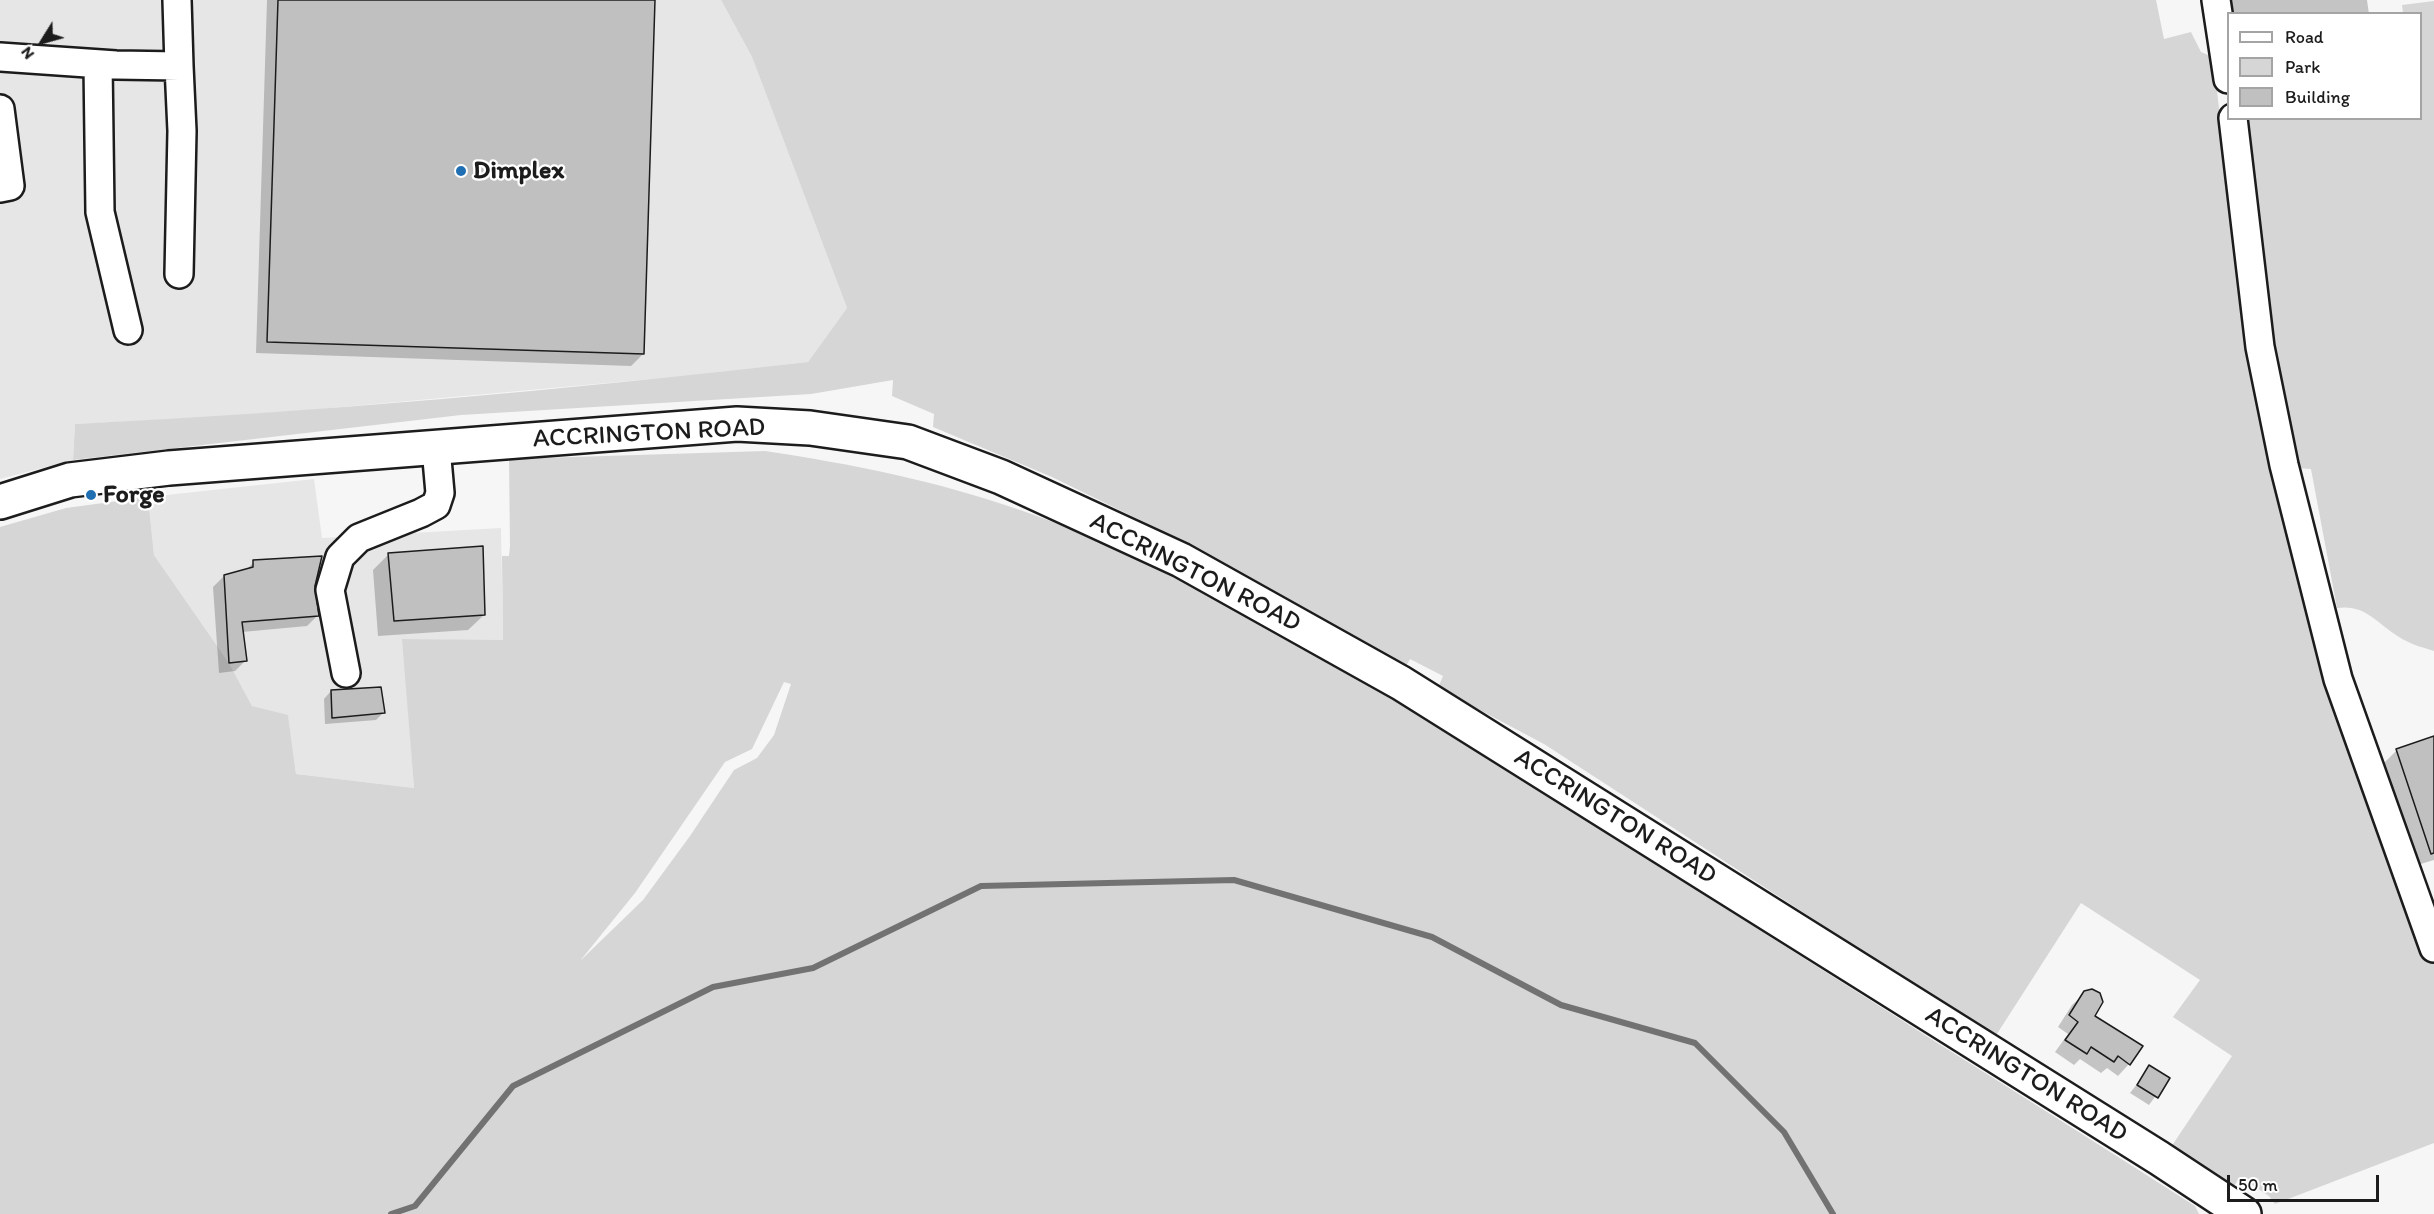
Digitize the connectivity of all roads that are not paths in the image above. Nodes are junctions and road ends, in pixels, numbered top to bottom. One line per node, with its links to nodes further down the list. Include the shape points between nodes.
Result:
1 (177, 0): 5 (street)
2 (2217, 0): 6 (street)
3 (0, 57): 4 (street)
4 (107, 64): 5 (street); 11 (street, via 100,212)
5 (179, 66): 10 (street)
6 (2227, 66)
7 (0, 109): 9 (street, via 10,186)
8 (2233, 120): 15 (street, via 2259,347 2287,477 2338,679)
9 (0, 188)
10 (179, 274)
11 (128, 330)
12 (436, 448): 13 (main road, ACCRINGTON ROAD, via 125,473 70,480); 14 (street, via 440,493 436,505 359,538 340,557 330,590); 16 (main road, ACCRINGTON ROAD, via 737,424 810,428 908,442 1001,477 1181,560 1401,682)
13 (0, 502)
14 (345, 673)
15 (2434, 948)
16 (2244, 1214)

